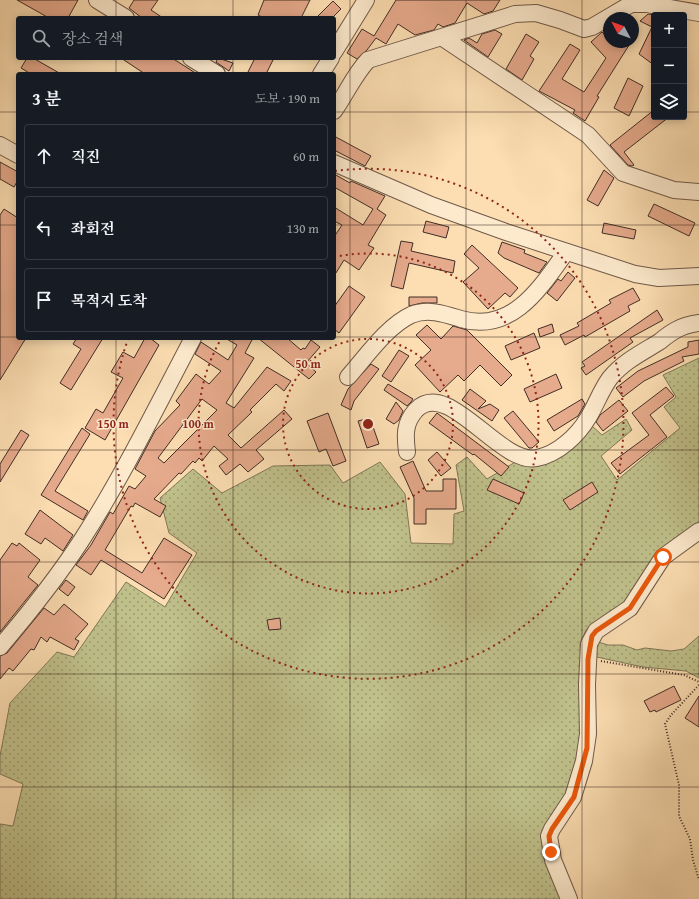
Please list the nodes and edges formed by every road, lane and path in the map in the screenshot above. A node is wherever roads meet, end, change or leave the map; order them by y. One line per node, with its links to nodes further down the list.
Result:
1 (97, 0): 4 (street)
2 (366, 0): 6 (street)
3 (699, 13): 5 (street)
4 (123, 16)
5 (443, 38): 11 (street); 15 (street)
6 (336, 49)
7 (194, 60): 9 (street)
8 (329, 60): 10 (street)
9 (214, 72)
10 (322, 72)
11 (336, 108)
12 (0, 145): 13 (street)
13 (16, 154)
14 (336, 163): 16 (street)
15 (699, 192)
16 (566, 252): 17 (street); 20 (street)
17 (699, 276)
18 (699, 323): 21 (street)
19 (192, 340): 23 (street)
20 (348, 377)
21 (407, 452)
22 (699, 531): 24 (street)
23 (0, 647)
24 (588, 659): 25 (path); 27 (street)
25 (699, 684): 26 (path)
26 (699, 880)
27 (569, 899)

